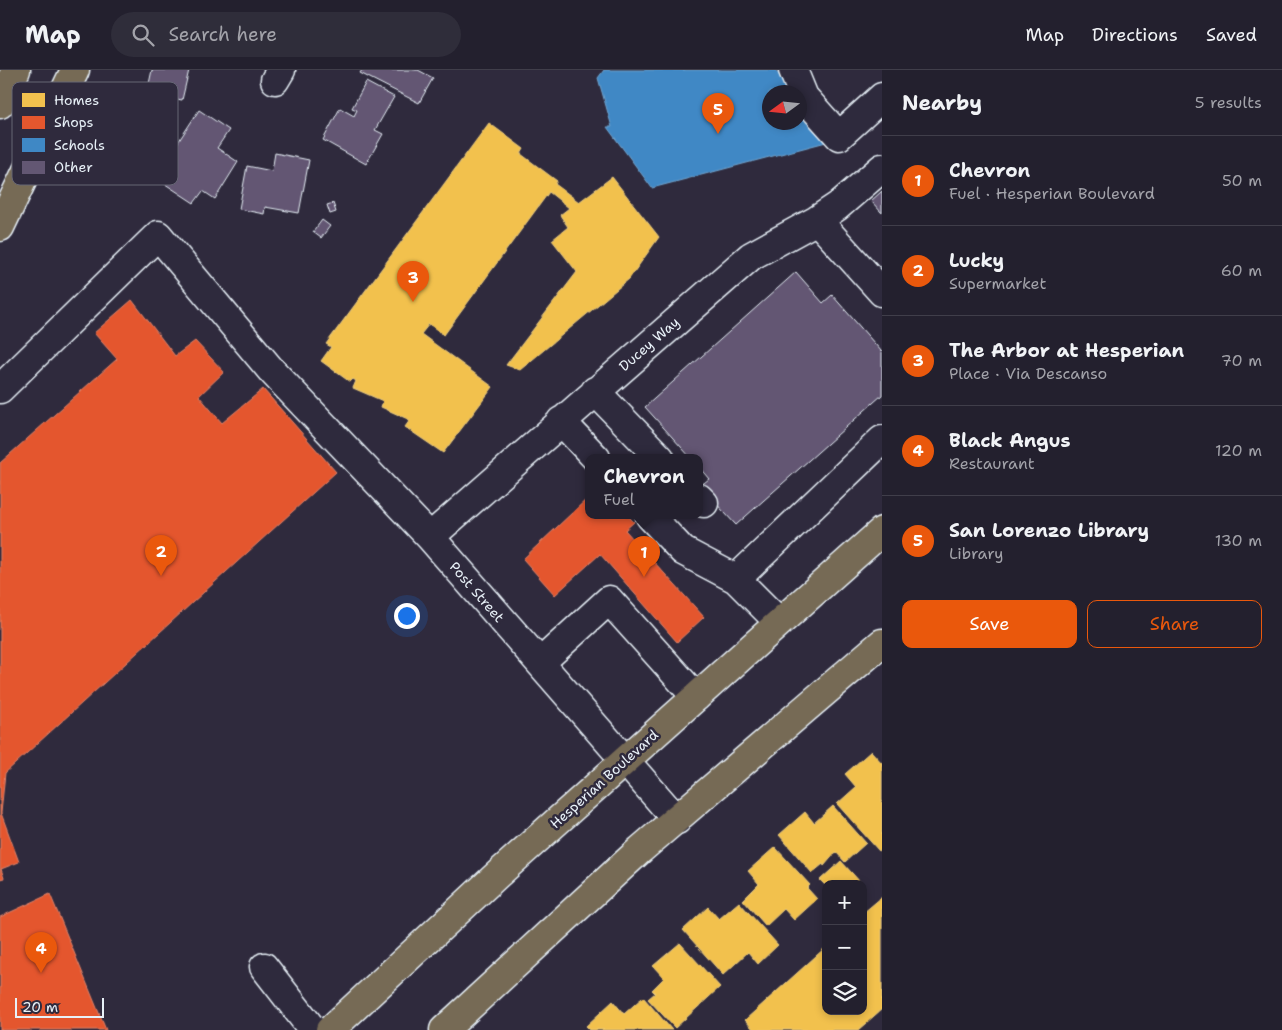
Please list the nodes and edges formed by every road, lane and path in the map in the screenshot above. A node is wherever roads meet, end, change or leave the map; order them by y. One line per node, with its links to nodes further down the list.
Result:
1 (16, 70): 6 (main road)
2 (75, 70): 4 (main road)
3 (801, 74): 5 (lane)
4 (69, 82)
5 (882, 97)
6 (0, 104)
7 (882, 168): 9 (lane, Ducey Way)
8 (20, 185): 10 (main road)
9 (817, 220): 11 (lane); 13 (lane, Ducey Way)
10 (0, 226)
11 (882, 292)
12 (0, 389): 20 (lane, Post Street)
13 (595, 391): 14 (lane, Ducey Way); 17 (lane)
14 (561, 421): 16 (lane); 20 (lane, Ducey Way)
15 (882, 440): 21 (lane)
16 (592, 454)
17 (656, 454)
18 (653, 519): 21 (lane)
19 (882, 531): 22 (main road, Hesperian Boulevard)
20 (430, 537): 24 (lane, Post Street)
21 (736, 578): 22 (lane)
22 (779, 622): 25 (main road, Hesperian Boulevard)
23 (882, 642): 27 (main road)
24 (540, 663): 25 (lane); 26 (lane, Post Street)
25 (696, 697): 26 (main road, Hesperian Boulevard)
26 (625, 760): 27 (lane, Post Street); 30 (main road, Hesperian Boulevard)
27 (677, 820): 31 (main road)
28 (264, 967): 29 (lane)
29 (313, 1030)
30 (330, 1030)
31 (444, 1030)

